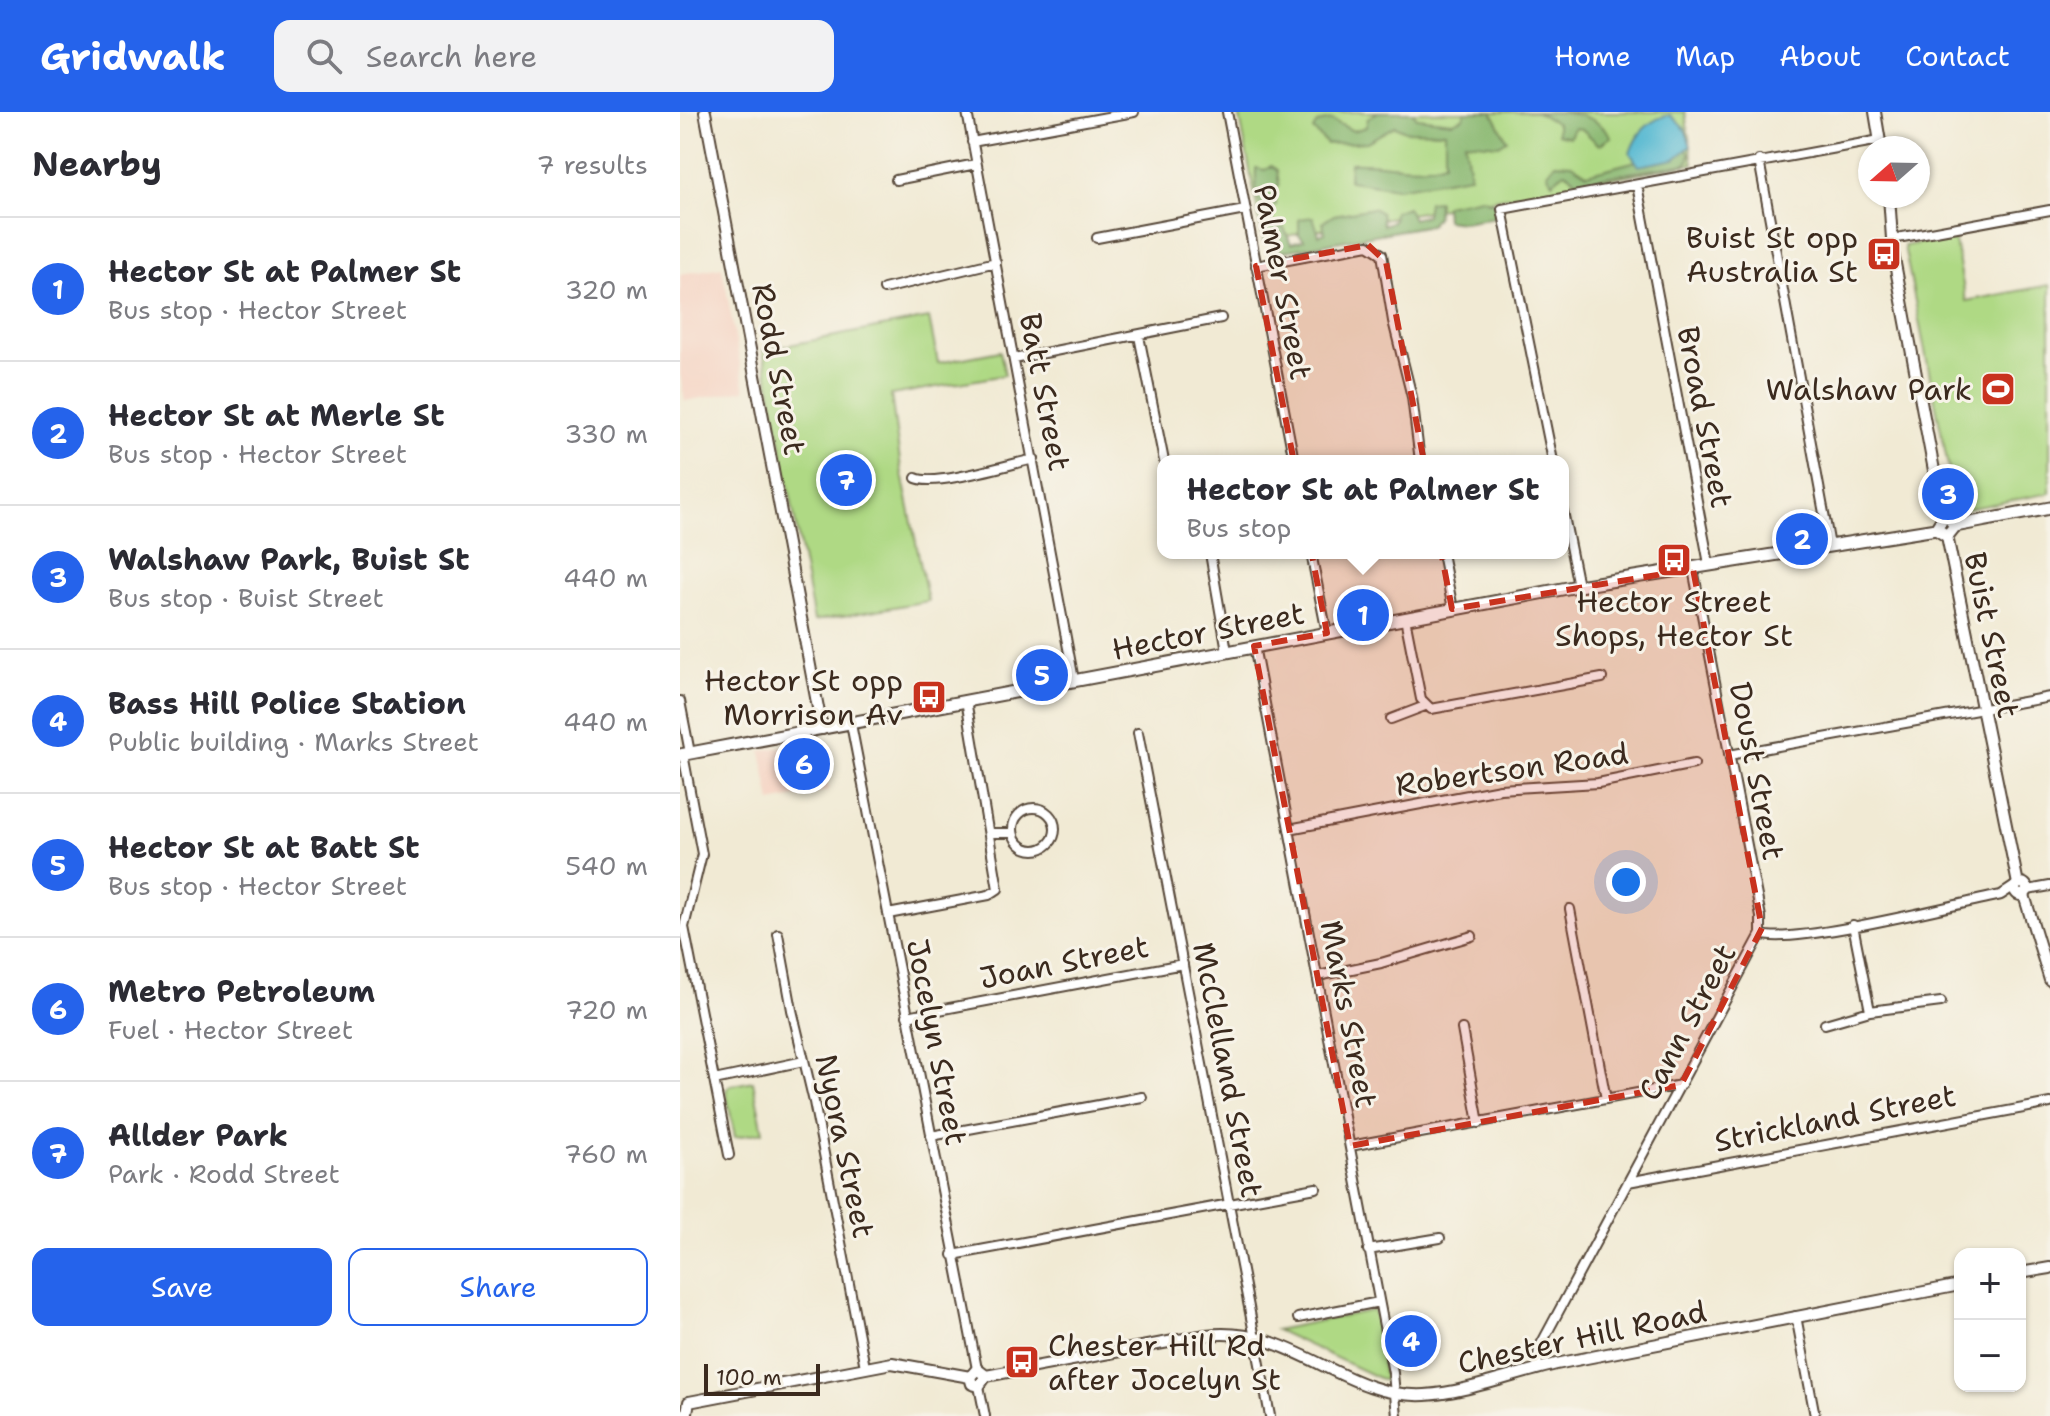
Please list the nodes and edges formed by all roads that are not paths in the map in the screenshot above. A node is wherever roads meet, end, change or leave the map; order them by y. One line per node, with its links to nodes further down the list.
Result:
1 (705, 112): 56 (street, Rodd Street)
2 (967, 112): 7 (street, Batt Street)
3 (1134, 112): 7 (street)
4 (1227, 112): 14 (street, Palmer Street)
5 (1875, 112): 6 (street)
6 (1880, 136)
7 (972, 142): 10 (street, Batt Street)
8 (1858, 147): 9 (street)
9 (1759, 160): 12 (street); 35 (street)
10 (976, 164): 11 (street); 18 (street, Batt Street)
11 (896, 180)
12 (1637, 185): 27 (street); 39 (street, Broad Street)
13 (1890, 208): 17 (street, Buist Street)
14 (1245, 210): 16 (street); 19 (street, Palmer Street)
15 (2050, 210): 17 (street)
16 (1097, 238)
17 (1892, 239): 31 (street, Buist Street)
18 (996, 262): 20 (street); 23 (street, Batt Street)
19 (1256, 266): 25 (street, Palmer Street); 26 (street)
20 (884, 289)
21 (1221, 318): 22 (street)
22 (1139, 336): 23 (street); 24 (street)
23 (1014, 359): 28 (street, Batt Street)
24 (1163, 455)
25 (1293, 455)
26 (1419, 455)
27 (1552, 455)
28 (1034, 459): 29 (street); 48 (street, Batt Street)
29 (916, 478)
30 (2050, 508): 33 (main road)
31 (1943, 518): 32 (main road); 33 (main road)
32 (1936, 529): 33 (main road); 35 (main road, Hector Street)
33 (1951, 531): 53 (street, Buist Street)
34 (1569, 541): 41 (street)
35 (1830, 546): 39 (main road, Hector Street)
36 (1211, 559): 46 (street)
37 (1312, 559): 44 (street)
38 (1443, 559): 42 (street)
39 (1709, 564): 40 (main road, Hector Street)
40 (1693, 569): 41 (main road, Hector Street); 59 (street, Doust Street)
41 (1578, 586): 42 (main road, Hector Street)
42 (1453, 609): 43 (main road, Hector Street)
43 (1405, 618): 44 (main road, Hector Street); 52 (street)
44 (1327, 633): 45 (main road, Hector Street)
45 (1254, 646): 46 (main road, Hector Street); 61 (street, Marks Street)
46 (1227, 651): 48 (main road, Hector Street)
47 (1602, 678): 52 (street)
48 (1074, 680): 50 (main road, Hector Street)
49 (2050, 697): 53 (street)
50 (966, 700): 55 (main road, Hector Street); 62 (street)
51 (680, 701): 58 (street)
52 (1425, 706): 54 (street)
53 (1983, 709): 59 (street); 65 (street, Buist Street)
54 (1391, 719)
55 (851, 724): 56 (main road, Hector Street); 67 (street, Jocelyn Street)
56 (822, 729): 58 (main road, Hector Street)
57 (1138, 733): 72 (street, McClelland Street)
58 (684, 754): 81 (street)
59 (1729, 755): 70 (street, Doust Street)
60 (1694, 764): 61 (street, Robertson Road)
61 (1289, 829): 73 (street, Marks Street)
62 (990, 833): 63 (street); 67 (street)
63 (1013, 833): 63 (street)
64 (2050, 886): 65 (street, Cann Street)
65 (2022, 888): 68 (street, Cann Street); 74 (street, Buist Street)
66 (1570, 909): 84 (street)
67 (888, 914): 77 (street, Jocelyn Street)
68 (1853, 925): 70 (street, Cann Street); 76 (street)
69 (778, 934): 80 (street, Nyora Street)
70 (1761, 934): 82 (street, Cann Street)
71 (1472, 936): 73 (street)
72 (1183, 964): 77 (street, Joan Street); 92 (street, McClelland Street)
73 (1318, 976): 88 (street, Marks Street)
74 (2050, 980)
75 (1941, 1002): 76 (street)
76 (1870, 1011): 78 (street)
77 (907, 1016): 87 (street, Jocelyn Street)
78 (1825, 1024)
79 (1462, 1029): 86 (street)
80 (804, 1061): 81 (street); 103 (street, Nyora Street)
81 (714, 1080): 89 (street)
82 (1681, 1085): 84 (street); 90 (street, Cann Street)
83 (1142, 1097): 87 (street)
84 (1606, 1099): 86 (street)
85 (2050, 1103): 90 (street, Strickland Street)
86 (1479, 1123): 88 (street)
87 (931, 1136): 95 (street, Jocelyn Street)
88 (1350, 1146): 94 (street, Marks Street)
89 (729, 1155)
90 (1628, 1182): 104 (street, Cann Street)
91 (1316, 1188): 92 (street)
92 (1229, 1205): 95 (street); 102 (street, McClelland Street)
93 (1440, 1238): 94 (street)
94 (1368, 1250): 99 (street, Marks Street)
95 (953, 1255): 105 (street, Jocelyn Street)
96 (2050, 1268): 97 (street)
97 (2026, 1272)
98 (1954, 1286): 100 (street, Chester Hill Road)
99 (1379, 1302): 101 (street); 107 (street, Marks Street)
100 (1796, 1316): 104 (street, Chester Hill Road); 114 (street)
101 (1298, 1318)
102 (1254, 1335): 105 (street, Chester Hill Road); 107 (street, Chester Hill Road); 112 (street, McClelland Street)
103 (865, 1367): 105 (street, Chester Hill Road); 109 (street, Chester Hill Road)
104 (1537, 1368): 107 (street, Chester Hill Road)
105 (978, 1374): 106 (street)
106 (979, 1386): 111 (street)
107 (1393, 1392): 113 (street, Marks Street)
108 (680, 1393): 109 (street)
109 (689, 1402): 110 (street)
110 (680, 1416)
111 (985, 1416)
112 (1270, 1416)
113 (1397, 1416)
114 (1815, 1416)

